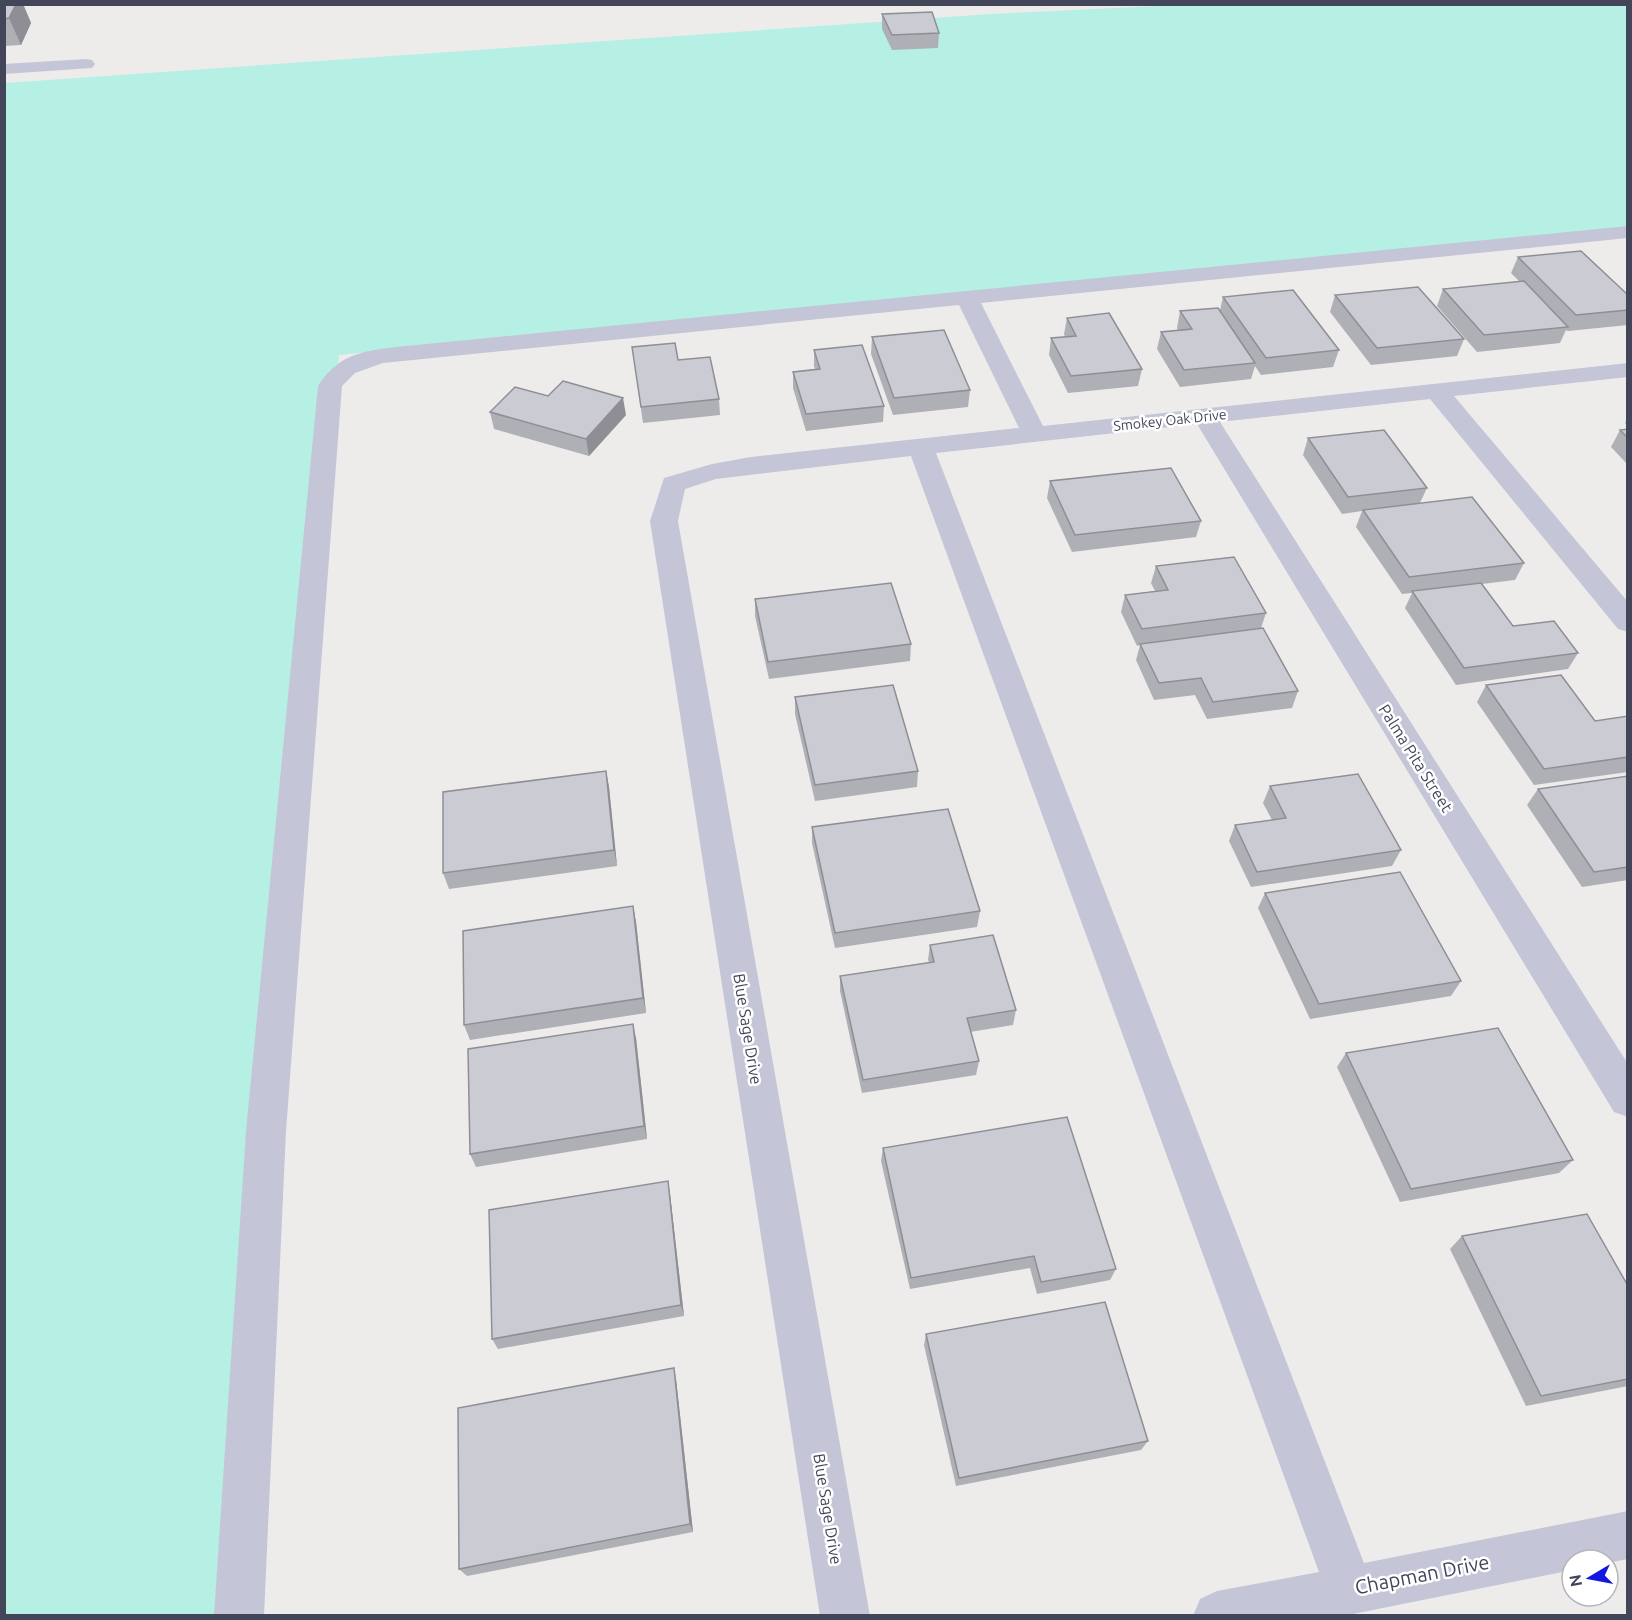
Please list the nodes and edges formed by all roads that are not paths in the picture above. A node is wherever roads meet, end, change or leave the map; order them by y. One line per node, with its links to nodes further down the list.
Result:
1 (86, 64): 2 (street)
2 (4, 69)
3 (1628, 232): 4 (street)
4 (967, 297): 8 (street); 15 (street)
5 (1628, 370): 6 (street, Smokey Oak Drive)
6 (1437, 391): 7 (street, Smokey Oak Drive); 11 (street)
7 (1204, 416): 8 (street, Smokey Oak Drive); 12 (street, Palma Pita Street)
8 (1035, 435): 9 (street, Smokey Oak Drive)
9 (921, 447): 10 (street, Smokey Oak Drive); 14 (street)
10 (712, 472): 16 (street, Blue Sage Drive)
11 (1628, 621)
12 (1628, 1099)
13 (1628, 1536): 14 (street, Chapman Drive)
14 (1350, 1588): 17 (street, Chapman Drive)
15 (239, 1616)
16 (845, 1616)
17 (1217, 1616)

